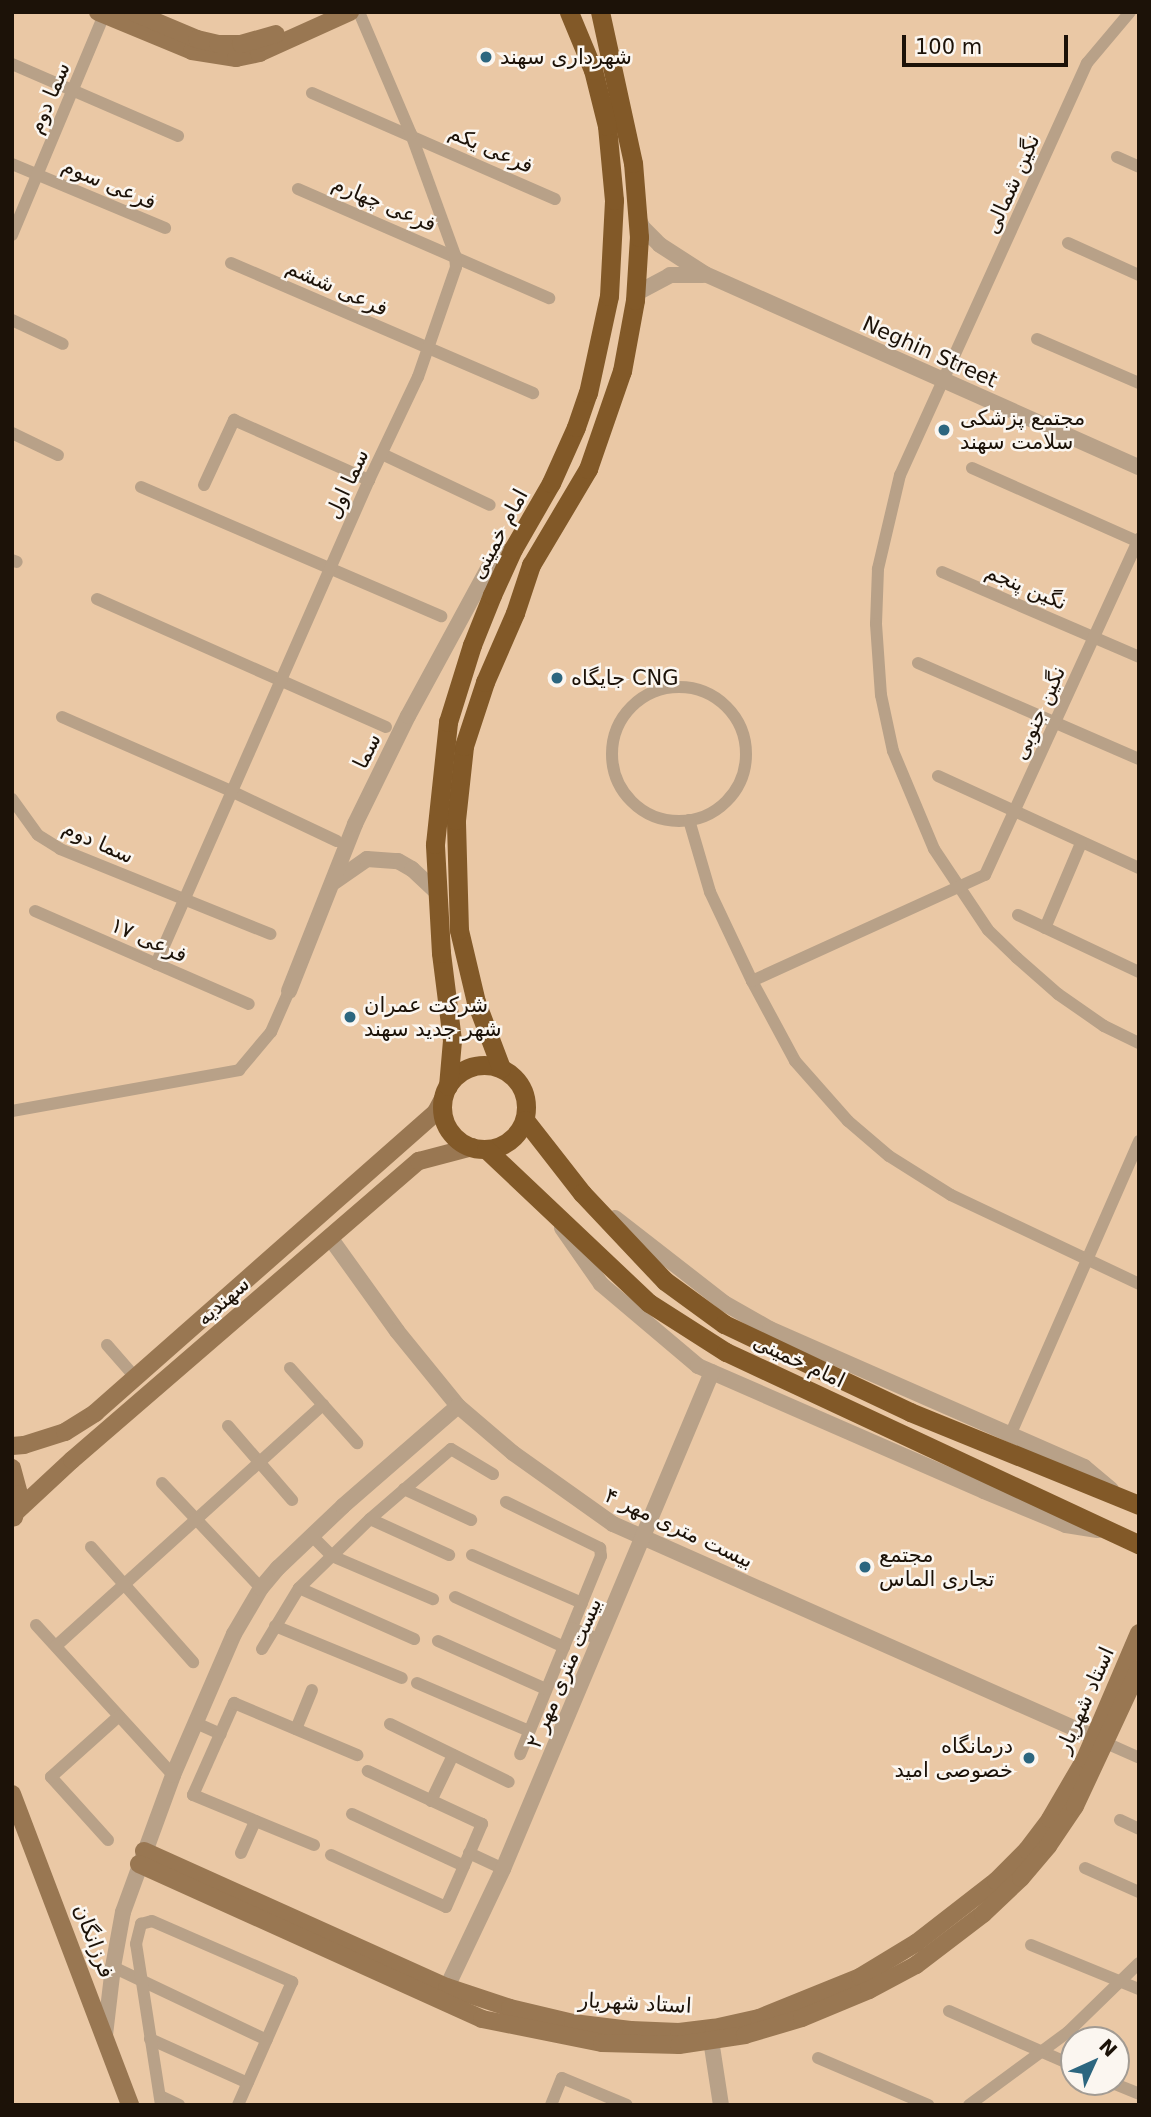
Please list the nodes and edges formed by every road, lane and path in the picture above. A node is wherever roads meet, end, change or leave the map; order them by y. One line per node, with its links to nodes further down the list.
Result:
1 (133, 12): 2 (main road)
2 (324, 12)
3 (350, 12): 8 (main road)
4 (359, 12): 12 (street, سما اول)
5 (569, 12): 47 (main road, امام خمینی)
6 (600, 12): 20 (main road, امام خمینی)
7 (1130, 12): 34 (street, نگین شمالی)
8 (102, 13): 10 (street, سما دوم)
9 (12, 64): 10 (street)
10 (73, 90): 13 (street); 17 (street, سما دوم)
11 (312, 93): 12 (street, فرعی یکم)
12 (411, 134): 19 (street, فرعی یکم); 24 (street, سما اول)
13 (178, 136)
14 (1117, 157): 16 (street)
15 (12, 164): 17 (street)
16 (1139, 167)
17 (37, 175): 21 (street, فرعی سوم); 22 (street, سما دوم)
18 (298, 189): 24 (street, فرعی چهارم)
19 (555, 199)
20 (637, 214): 26 (street); 28 (main road, امام خمینی)
21 (165, 228)
22 (12, 235)
23 (1068, 243): 27 (street)
24 (455, 255): 29 (street); 33 (street, سما اول)
25 (231, 263): 33 (street, فرعی ششم)
26 (705, 275): 28 (street); 34 (street, Neghin Street)
27 (1139, 275)
28 (635, 294): 82 (main road, امام خمینی)
29 (549, 298)
30 (12, 320): 32 (street)
31 (1037, 339): 35 (street)
32 (63, 344)
33 (429, 349): 36 (street, فرعی ششم); 38 (street, سما اول)
34 (945, 381): 40 (street, Neghin Street); 69 (street, نگین شمالی)
35 (1139, 383)
36 (533, 393)
37 (12, 433): 39 (street)
38 (382, 454): 42 (street, سما اول); 45 (street)
39 (58, 455)
40 (1139, 467)
41 (972, 468): 46 (street)
42 (369, 480): 43 (street); 48 (street, سما اول)
43 (204, 485)
44 (141, 486): 48 (street)
45 (490, 505)
46 (1138, 541): 52 (street, نگین جنوبی)
47 (513, 549): 68 (street, سما); 70 (main road, امام خمینی)
48 (331, 567): 51 (street); 55 (street, سما اول)
49 (942, 572): 52 (street, نگین پنجم)
50 (97, 599): 55 (street)
51 (441, 616)
52 (1094, 638): 53 (street, نگین پنجم); 57 (street, نگین جنوبی)
53 (1139, 657)
54 (918, 663): 57 (street)
55 (280, 680): 58 (street); 61 (street, سما اول)
56 (62, 718): 61 (street)
57 (1055, 723): 59 (street); 63 (street, نگین جنوبی)
58 (386, 727)
59 (1139, 759)
60 (937, 776): 63 (street)
61 (231, 790): 65 (street); 71 (street, سما اول)
62 (12, 799): 71 (street, سما دوم)
63 (1015, 813): 66 (street); 69 (street, نگین جنوبی)
64 (689, 820): 64 (street); 78 (street)
65 (337, 841)
66 (1082, 843): 67 (street); 74 (street)
67 (1139, 868)
68 (332, 884): 70 (street); 79 (street, سما)
69 (958, 885): 78 (street, نگین جنوبی); 81 (street, نگین شمالی)
70 (438, 894): 83 (main road, امام خمینی)
71 (184, 900): 75 (street, سما دوم); 76 (street, سما اول)
72 (35, 911): 76 (street, فرعی ۱۷)
73 (1018, 915): 74 (street)
74 (1045, 928): 77 (street)
75 (270, 934)
76 (156, 964): 80 (street, فرعی ۱۷)
77 (1139, 972)
78 (752, 981): 92 (street)
79 (289, 991): 84 (street)
80 (249, 1004)
81 (1139, 1043)
82 (501, 1068): 83 (main road); 85 (main road)
83 (445, 1092): 87 (main road); 90 (main road, سهندیه)
84 (12, 1111)
85 (525, 1120): 87 (main road); 88 (main road, امام خمینی)
86 (1139, 1141): 92 (street)
87 (479, 1148): 89 (main road, امام خمینی); 91 (main road, سهندیه)
88 (582, 1193): 101 (street); 109 (main road, امام خمینی)
89 (548, 1209): 96 (street); 117 (main road, امام خمینی)
90 (316, 1218): 91 (main road); 97 (main road, سهندیه)
91 (331, 1239): 99 (street, بیست متری مهر ۴); 113 (main road, سهندیه)
92 (1086, 1260): 93 (street); 101 (street)
93 (1139, 1284)
94 (107, 1345): 97 (street)
95 (290, 1368): 98 (street)
96 (712, 1373): 117 (street); 119 (street, بیست متری مهر ۲)
97 (135, 1377): 103 (main road, سهندیه)
98 (323, 1405): 102 (street); 104 (street)
99 (458, 1406): 118 (street); 119 (street, بیست متری مهر ۴)
100 (228, 1426): 104 (street)
101 (1011, 1433): 109 (street)
102 (357, 1443)
103 (12, 1446)
104 (260, 1462): 110 (street); 115 (street)
105 (12, 1468): 113 (main road)
106 (494, 1474): 108 (street)
107 (162, 1483): 115 (street)
108 (404, 1489): 114 (street); 116 (street)
109 (1118, 1496): 112 (main road, امام خمینی)
110 (292, 1500)
111 (506, 1502): 130 (street)
112 (1139, 1505)
113 (14, 1516)
114 (370, 1519): 122 (street); 124 (street)
115 (195, 1520): 125 (street); 126 (street)
116 (471, 1520)
117 (1119, 1534): 120 (main road, امام خمینی)
118 (312, 1536): 124 (street); 126 (street)
119 (644, 1538): 136 (street, بیست متری مهر ۲); 153 (street, بیست متری مهر ۴)
120 (1139, 1545)
121 (91, 1547): 125 (street)
122 (449, 1555)
123 (472, 1555): 130 (street)
124 (331, 1556): 127 (street); 129 (street)
125 (124, 1584): 138 (street); 141 (street)
126 (261, 1588): 148 (street)
127 (299, 1588): 132 (street); 135 (street)
128 (455, 1597): 139 (street)
129 (433, 1599)
130 (582, 1603): 133 (street)
131 (36, 1625): 138 (street)
132 (275, 1626): 140 (street); 143 (street)
133 (572, 1628): 136 (street); 139 (street)
134 (1139, 1633): 153 (main road, استاد شهریار)
135 (414, 1639)
136 (600, 1640): 175 (street, بیست متری مهر ۲)
137 (438, 1641): 145 (street)
138 (56, 1646): 147 (street)
139 (564, 1647): 145 (street)
140 (262, 1650)
141 (192, 1662)
142 (1139, 1669): 153 (main road, استاد شهریار)
143 (402, 1678)
144 (417, 1683): 151 (street)
145 (546, 1689): 151 (street)
146 (312, 1690): 150 (street)
147 (119, 1716): 159 (street); 167 (street)
148 (196, 1723): 152 (street); 159 (street)
149 (390, 1724): 156 (street)
150 (296, 1730): 152 (street); 155 (street)
151 (529, 1731): 154 (street)
152 (221, 1734): 164 (street)
153 (1100, 1740): 157 (street); 183 (main road, استاد شهریار); 188 (main road, استاد شهریار)
154 (520, 1754)
155 (357, 1755)
156 (453, 1755): 160 (street); 162 (street)
157 (1139, 1758)
158 (368, 1771): 162 (street)
159 (173, 1775): 172 (street)
160 (509, 1782)
161 (12, 1794): 185 (main road, فرزانگان)
162 (431, 1801): 170 (street)
163 (352, 1814): 173 (street)
164 (255, 1821): 168 (street); 169 (street)
165 (1120, 1821): 166 (street)
166 (1139, 1829)
167 (108, 1840)
168 (314, 1845)
169 (241, 1853)
170 (469, 1853): 173 (street); 175 (street)
171 (331, 1855): 173 (street)
172 (142, 1858): 179 (street); 183 (main road, استاد شهریار)
173 (464, 1866)
174 (1085, 1868): 176 (street)
175 (503, 1869): 183 (street, بیست متری مهر ۲)
176 (1139, 1892)
177 (1031, 1945): 181 (street)
178 (1139, 1963): 181 (street)
179 (113, 1968): 180 (street); 185 (street)
180 (142, 1981): 186 (street); 187 (street); 187 (street)
181 (1122, 1982): 182 (street); 189 (street)
182 (1139, 1989)
183 (443, 1995): 188 (main road, استاد شهریار)
184 (949, 2011): 189 (street)
185 (105, 2035): 194 (main road, فرزانگان)
186 (150, 2039): 192 (street); 193 (street)
187 (267, 2040): 192 (street)
188 (711, 2040): 199 (street)
189 (1043, 2053): 191 (street); 201 (street)
190 (818, 2058): 200 (street)
191 (1060, 2060)
192 (248, 2083): 196 (street)
193 (160, 2100): 195 (street)
194 (130, 2105)
195 (179, 2105)
196 (238, 2105)
197 (551, 2105): 198 (street)
198 (627, 2105)
199 (721, 2105)
200 (928, 2105)
201 (969, 2105)

